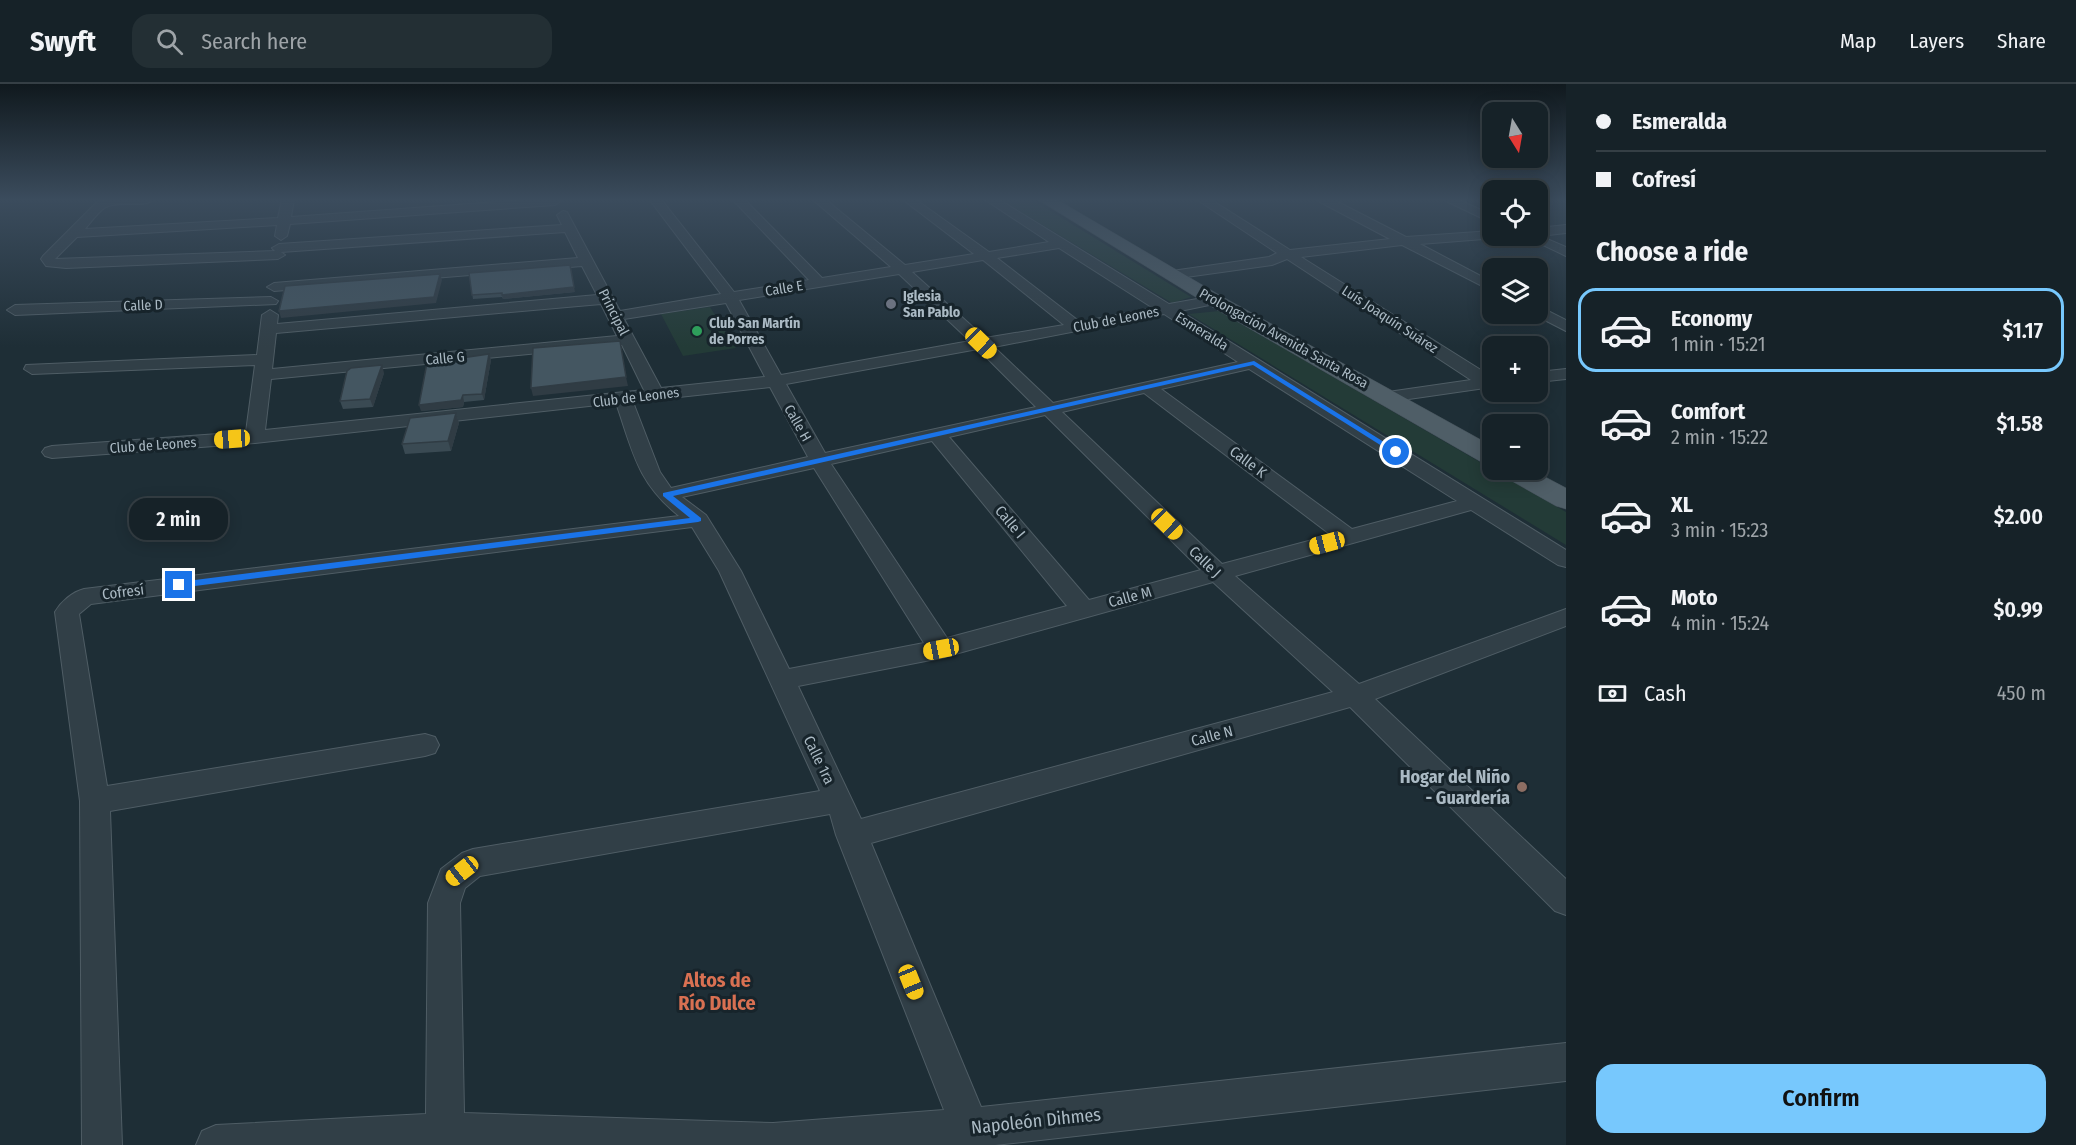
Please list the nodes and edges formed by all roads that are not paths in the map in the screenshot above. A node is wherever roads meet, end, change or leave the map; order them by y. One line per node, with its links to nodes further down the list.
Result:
1 (58, 249): 19 (street)
2 (280, 249): 19 (street)
3 (433, 249): 19 (street)
4 (582, 249): 17 (street, Principal)
5 (693, 249): 23 (street, Calle H)
6 (786, 249): 22 (street)
7 (877, 249): 18 (street, Calle J)
8 (976, 249): 16 (street)
9 (1032, 249): 16 (street, Calle E)
10 (1067, 249): 26 (street, Esmeralda)
11 (1128, 249): 20 (main road, Prolongación Avenida Santa Rosa)
12 (1279, 249): 15 (street, Luís Joaquín Suárez)
13 (1337, 249): 15 (street)
14 (1419, 249): 21 (street)
15 (1287, 254): 20 (street); 40 (street, Luís Joaquín Suárez)
16 (986, 256): 18 (street, Calle E); 31 (street)
17 (588, 261): 19 (street, Calle D); 24 (street, Principal)
18 (901, 269): 22 (street, Calle E); 34 (street, Calle J)
19 (276, 272): 27 (street, Calle D); 32 (street)
20 (1172, 275): 25 (main road, Prolongación Avenida Santa Rosa)
21 (1482, 282)
22 (819, 283): 23 (street, Calle E)
23 (730, 297): 28 (street, Calle E); 41 (street, Calle H)
24 (607, 299): 28 (street, Principal); 32 (street)
25 (1214, 300): 26 (street, Club de Leones); 45 (main road, Prolongación Avenida Santa Rosa)
26 (1167, 309): 31 (street, Club de Leones); 35 (street, Esmeralda)
27 (15, 310)
28 (615, 316): 33 (street, Principal)
29 (1548, 316): 30 (street)
30 (1566, 326)
31 (1077, 327): 34 (street, Club de Leones)
32 (269, 329): 36 (street)
33 (628, 340): 36 (street, Calle G); 44 (street, Principal)
34 (981, 343): 41 (street, Club de Leones); 47 (street, Calle J)
35 (1254, 363): 43 (street); 56 (street, Esmeralda)
36 (264, 368): 37 (street, Calle G); 49 (street)
37 (32, 369)
38 (1566, 374): 39 (street)
39 (1548, 376)
40 (1482, 377)
41 (774, 381): 44 (street, Club de Leones); 52 (street, Calle H)
42 (1482, 383): 45 (street)
43 (1147, 387): 47 (street); 58 (street, Calle K)
44 (655, 394): 46 (street, Club de Leones)
45 (1388, 397): 50 (main road, Prolongación Avenida Santa Rosa)
46 (623, 399): 49 (street, Club de Leones); 54 (street, Calle 1ra)
47 (1049, 409): 48 (street); 60 (street, Calle J)
48 (936, 434): 52 (street); 61 (street, Calle I)
49 (255, 437): 51 (street, Club de Leones)
50 (1482, 451)
51 (52, 452)
52 (819, 460): 54 (street); 63 (street, Calle H)
53 (1531, 480): 55 (main road)
54 (666, 495): 57 (street, Calle 1ra)
55 (1566, 500)
56 (1477, 502): 58 (street, Calle M); 59 (street, Esmeralda)
57 (698, 520): 64 (street, Calle 1ra); 68 (street, Cofresí)
58 (1348, 537): 60 (street, Calle M)
59 (1566, 560)
60 (1217, 573): 61 (street, Calle M); 65 (street, Calle J)
61 (1084, 610): 63 (street, Calle M)
62 (1566, 617): 65 (street, Calle N)
63 (941, 649): 64 (street, Calle M)
64 (781, 680): 67 (street, Calle 1ra)
65 (1355, 696): 69 (street, Calle N); 70 (street, Calle J)
66 (425, 745): 68 (street)
67 (839, 800): 69 (street, Calle 1ra); 72 (street)
68 (95, 801): 75 (street)
69 (851, 835): 73 (street, Calle 1ra)
70 (1566, 900)
71 (1566, 1062): 73 (street, Napoleón Dihmes)
72 (445, 1132): 74 (street, Napoleón Dihmes); 76 (street, Napoleón Dihmes)
73 (973, 1137): 74 (street, Napoleón Dihmes)
74 (773, 1144)
75 (102, 1145)
76 (216, 1145)

